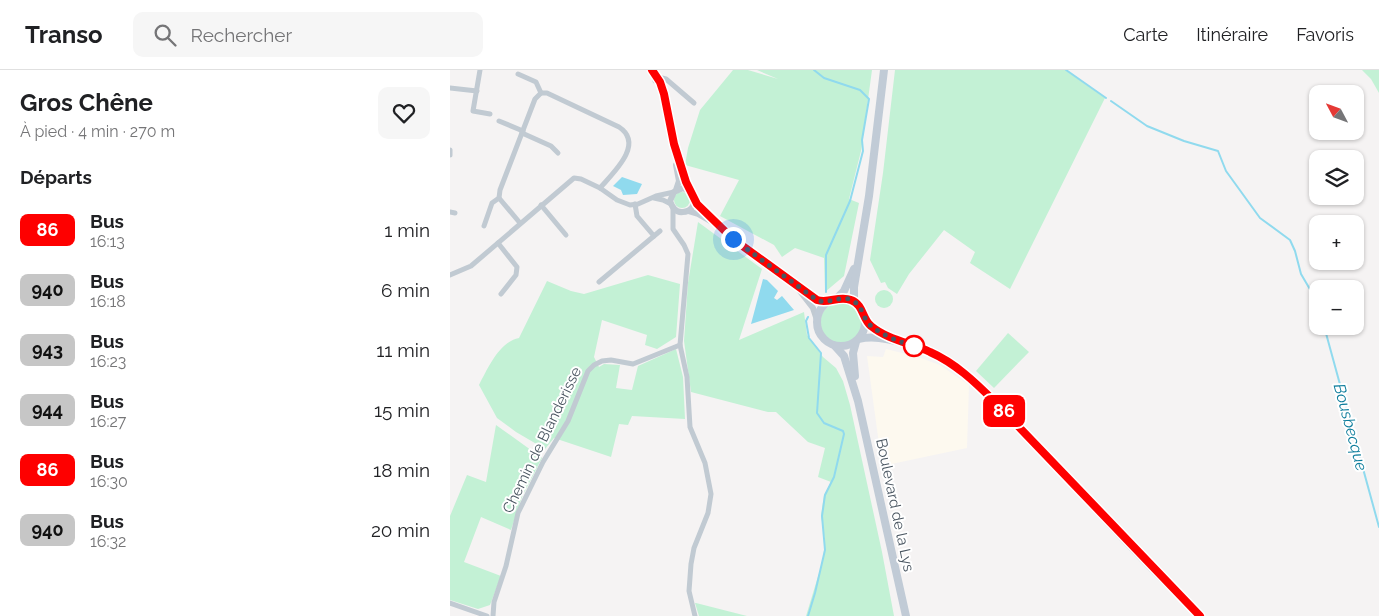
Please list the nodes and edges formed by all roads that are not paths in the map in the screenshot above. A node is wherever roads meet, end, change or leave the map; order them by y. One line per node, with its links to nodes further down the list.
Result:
1 (480, 70): 7 (street)
2 (651, 70): 5 (street)
3 (884, 70): 33 (main road)
4 (518, 74): 8 (street)
5 (657, 80): 9 (street); 17 (street); 18 (street)
6 (450, 88): 7 (street)
7 (476, 91): 10 (street)
8 (541, 93): 12 (street); 16 (street)
9 (694, 103)
10 (490, 114)
11 (499, 121): 12 (street)
12 (523, 132): 14 (street); 19 (street)
13 (450, 150): 15 (street)
14 (558, 153)
15 (450, 155)
16 (600, 188): 22 (street); 23 (street)
17 (675, 191): 18 (street); 20 (street); 24 (street)
18 (691, 192): 21 (street)
19 (499, 198): 26 (street); 29 (street)
20 (648, 199): 22 (street); 24 (street)
21 (694, 200): 25 (street); 27 (street)
22 (635, 204): 32 (street)
23 (541, 205): 26 (street); 31 (street)
24 (672, 206): 25 (street); 28 (street)
25 (686, 212): 27 (street); 28 (street)
26 (520, 223): 34 (street)
27 (715, 223): 36 (street)
28 (673, 225): 45 (street)
29 (484, 226)
30 (660, 231): 32 (street)
31 (566, 235)
32 (654, 236): 37 (street)
33 (862, 241): 39 (main road); 40 (main road)
34 (498, 243): 35 (street); 38 (street)
35 (450, 275)
36 (788, 278): 39 (street); 42 (street)
37 (599, 282)
38 (501, 294)
39 (833, 300): 40 (main road); 42 (main road)
40 (858, 305): 41 (main road)
41 (865, 318): 43 (main road); 44 (main road)
42 (817, 320): 46 (main road)
43 (857, 340): 44 (main road); 46 (main road); 47 (main road, Boulevard de la Lys)
44 (907, 344): 54 (main road)
45 (680, 345): 49 (street, Chemin de Blanderisse); 52 (street)
46 (835, 346): 47 (main road, Boulevard de la Lys)
47 (858, 401): 53 (main road, Boulevard de la Lys)
48 (450, 603): 50 (street)
49 (493, 606): 50 (street); 51 (street, Chemin de Blanderisse)
50 (484, 614)
51 (494, 616)
52 (695, 616)
53 (906, 616)
54 (1200, 616)

